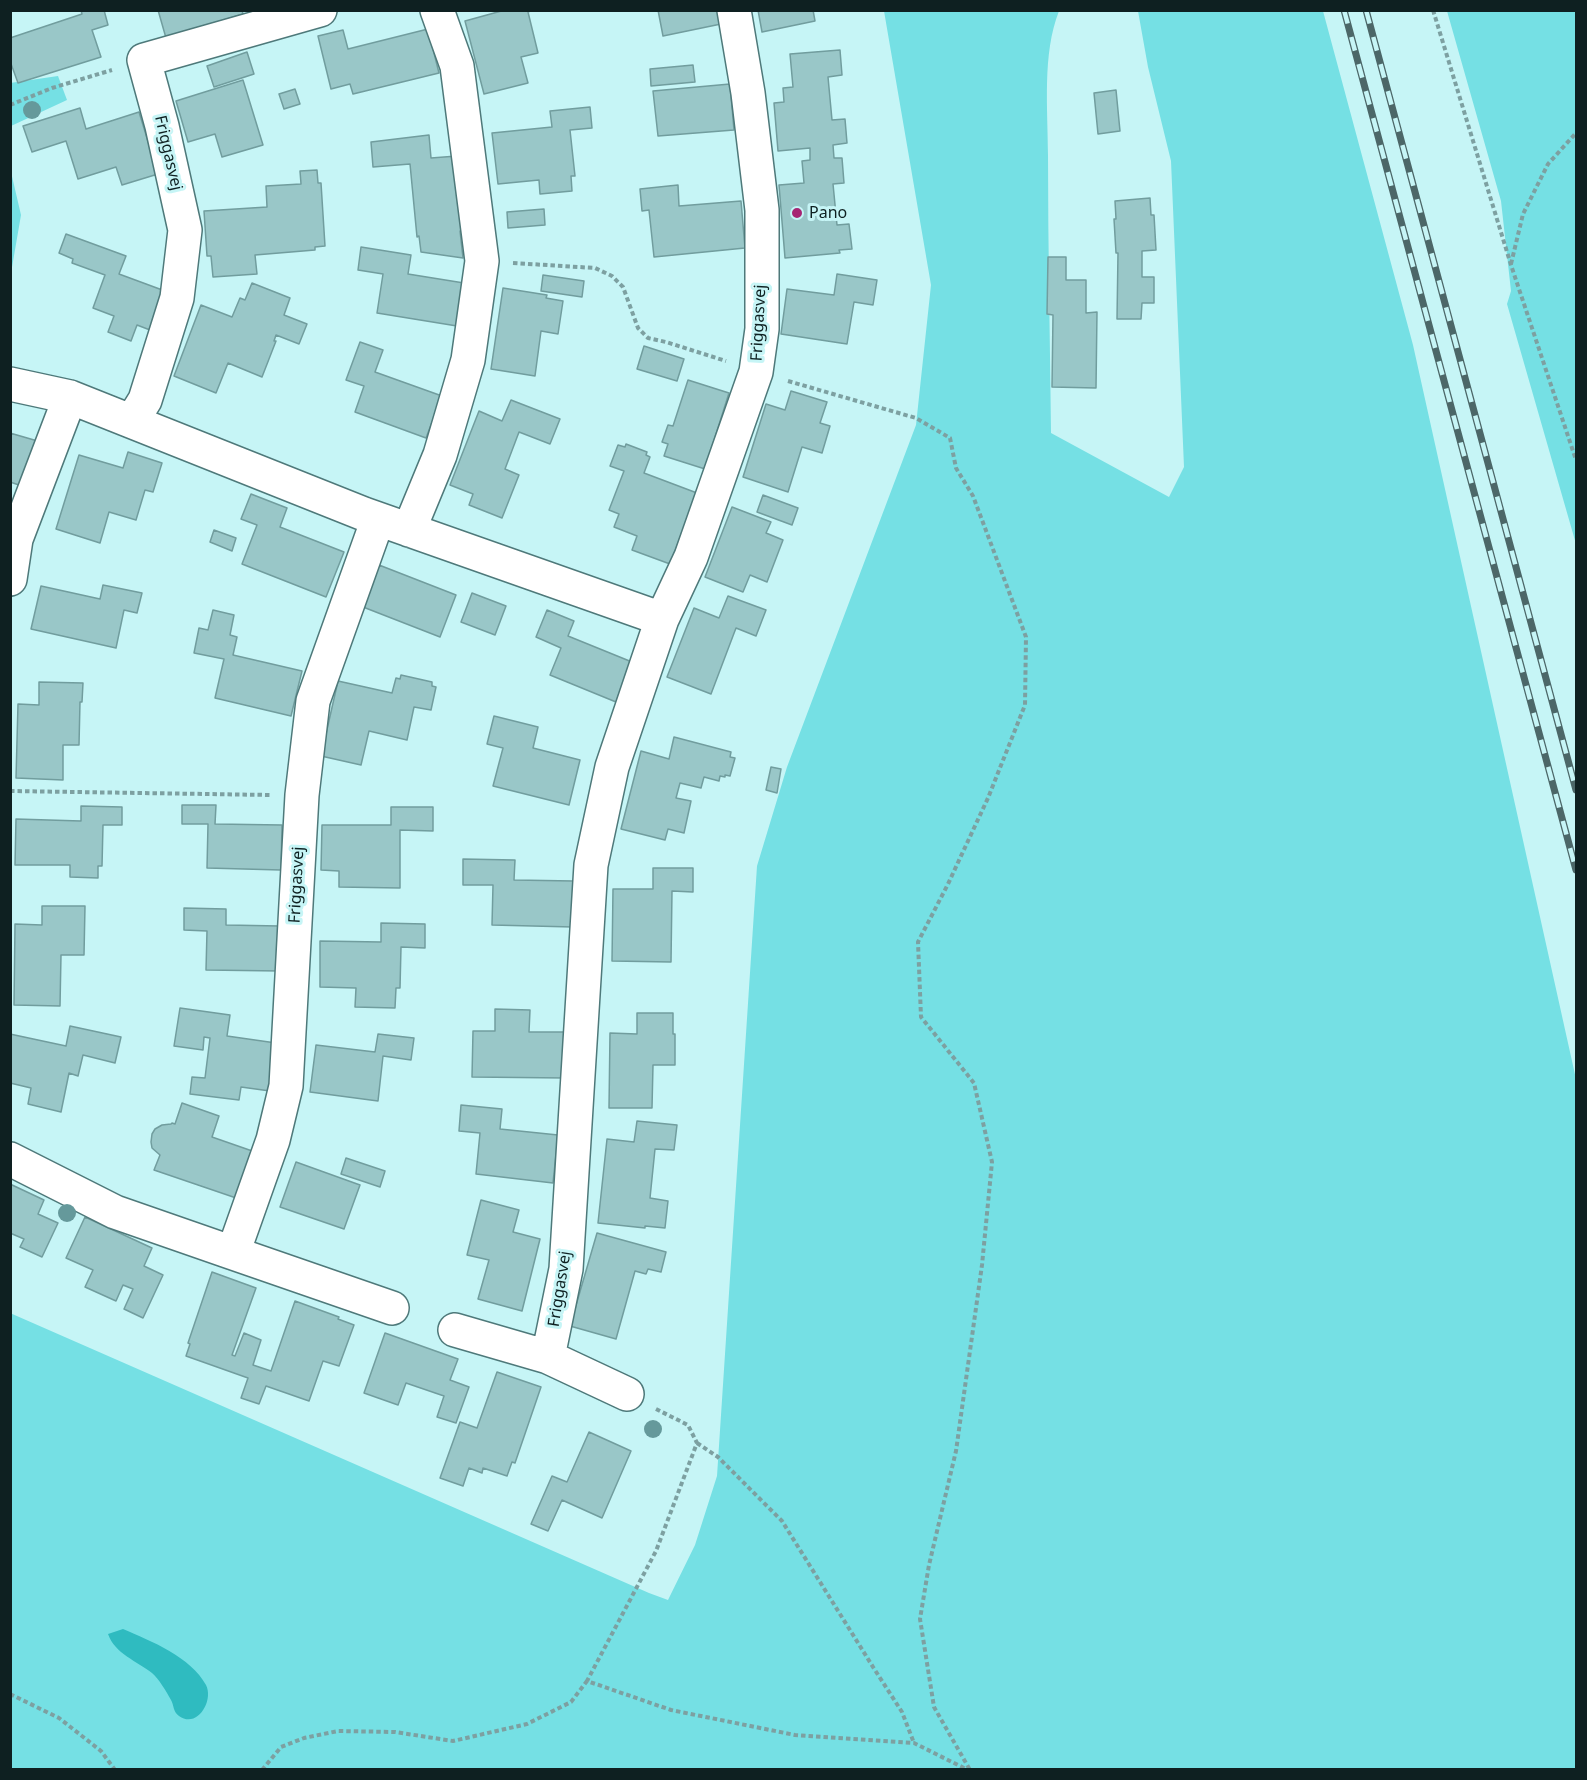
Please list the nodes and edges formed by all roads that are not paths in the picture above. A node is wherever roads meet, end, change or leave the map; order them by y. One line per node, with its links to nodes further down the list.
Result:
1 (320, 10): 6 (street, Friggasvej)
2 (437, 10): 8 (street)
3 (734, 10): 10 (street, Friggasvej)
4 (10, 384): 5 (street)
5 (70, 397): 6 (street); 9 (street)
6 (132, 421): 7 (street)
7 (378, 519): 8 (street); 12 (street, Friggasvej)
8 (409, 530): 10 (street)
9 (10, 579)
10 (662, 619): 15 (street, Friggasvej)
11 (10, 1159): 12 (street)
12 (233, 1253): 13 (street)
13 (392, 1308)
14 (455, 1330): 15 (street)
15 (548, 1357): 16 (street)
16 (627, 1394)

